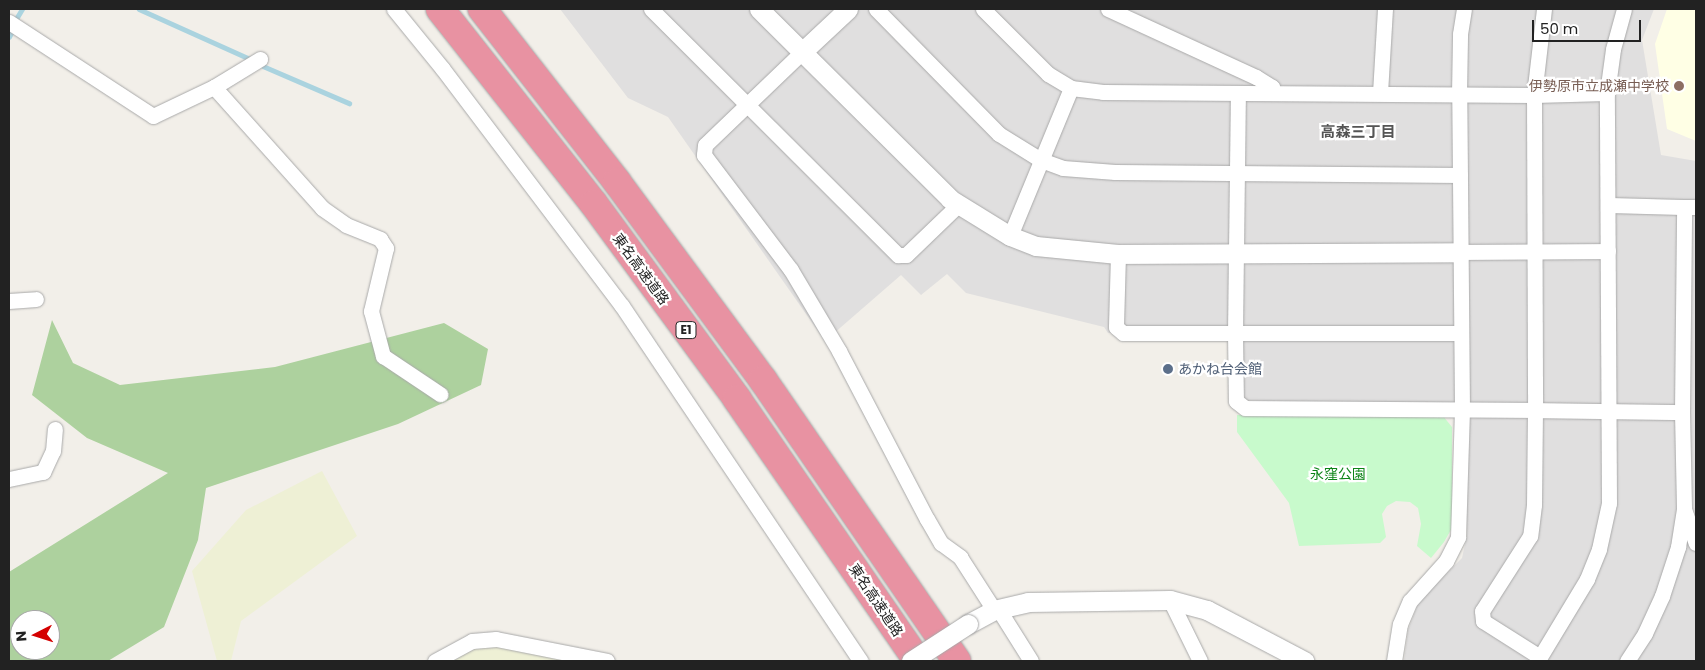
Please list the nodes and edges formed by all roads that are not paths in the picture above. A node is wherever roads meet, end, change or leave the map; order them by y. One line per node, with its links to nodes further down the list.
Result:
1 (394, 9): 58 (street)
2 (440, 9): 60 (highway, 東名高速道路 / E1)
3 (482, 9): 61 (highway, E1)
4 (651, 9): 25 (street)
5 (759, 9): 15 (street)
6 (848, 9): 15 (street)
7 (876, 9): 26 (street)
8 (982, 9): 18 (street)
9 (1108, 9): 19 (street)
10 (1386, 9): 20 (street)
11 (1464, 9): 23 (street)
12 (1544, 9): 24 (street)
13 (1624, 9): 21 (street)
14 (9, 22): 17 (street)
15 (802, 52): 25 (street); 29 (street)
16 (260, 59): 17 (street)
17 (214, 87): 43 (street)
18 (1071, 88): 22 (street); 26 (street)
19 (1273, 93): 20 (street); 22 (street)
20 (1380, 93): 23 (street)
21 (1607, 93): 24 (street); 30 (street)
22 (1238, 94): 27 (street)
23 (1460, 94): 24 (street); 28 (street)
24 (1534, 95): 35 (street)
25 (746, 106): 29 (street); 53 (street)
26 (1041, 160): 27 (street); 32 (street)
27 (1237, 174): 28 (street); 37 (street)
28 (1460, 175): 34 (street)
29 (958, 205): 32 (street)
30 (1608, 205): 31 (street); 33 (street)
31 (1690, 207): 38 (street)
32 (1010, 236): 36 (street)
33 (1608, 251): 35 (street); 46 (street)
34 (1461, 252): 35 (street); 37 (street); 41 (street)
35 (1535, 252): 45 (street)
36 (1118, 254): 37 (street); 42 (street)
37 (1236, 254): 42 (street)
38 (1691, 283): 47 (street)
39 (36, 299): 40 (street)
40 (9, 301)
41 (1461, 332): 42 (street); 44 (street)
42 (1235, 333): 44 (street)
43 (440, 394)
44 (1462, 409): 45 (street); 64 (street)
45 (1536, 410): 46 (street); 55 (street)
46 (1609, 410): 47 (street); 55 (street)
47 (1682, 412): 50 (street)
48 (55, 429): 49 (street)
49 (9, 479)
50 (1684, 509): 51 (street); 65 (street)
51 (1696, 543)
52 (1170, 600): 53 (street); 54 (street); 63 (street)
53 (996, 610): 59 (street, bridge); 62 (street)
54 (1292, 659)
55 (1543, 659)
56 (435, 661): 57 (street)
57 (607, 661)
58 (861, 661)
59 (911, 661)
60 (918, 661)
61 (957, 661)
62 (1031, 661)
63 (1200, 661)
64 (1394, 661)
65 (1627, 661)

